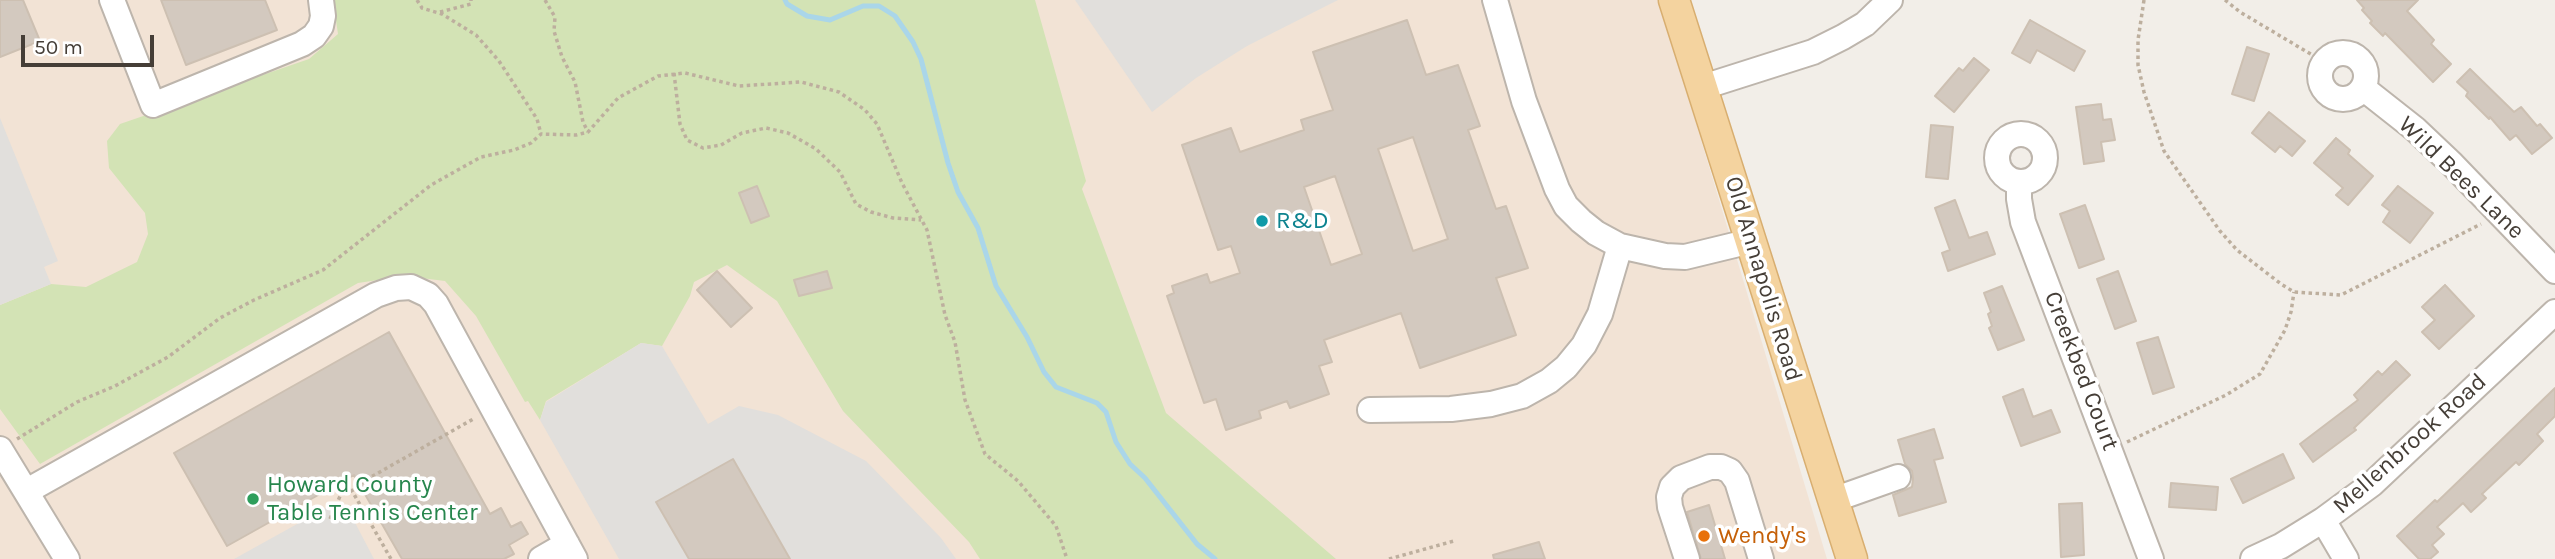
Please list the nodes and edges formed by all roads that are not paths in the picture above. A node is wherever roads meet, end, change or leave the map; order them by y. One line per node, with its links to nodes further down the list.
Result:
1 (112, 0): 2 (street)
2 (321, 0)
3 (1495, 0): 10 (street)
4 (1674, 0): 6 (main road, Old Annapolis Road)
5 (1890, 0): 6 (street)
6 (1703, 87): 9 (main road, Old Annapolis Road)
7 (2363, 89): 7 (street); 11 (street, Wild Bees Lane)
8 (2019, 182): 25 (street, Creekbed Court)
9 (1751, 241): 10 (street); 17 (main road, Old Annapolis Road)
10 (1620, 246): 13 (street)
11 (2555, 271)
12 (2555, 312): 18 (street, Mellenbrook Road)
13 (1370, 410)
14 (0, 449): 16 (street)
15 (1898, 477): 17 (street)
16 (27, 491): 19 (street); 20 (street)
17 (1833, 500): 24 (main road, Old Annapolis Road)
18 (2323, 520): 26 (street, Mellenbrook Road); 27 (street)
19 (571, 552): 21 (street)
20 (67, 559)
21 (541, 559)
22 (1687, 559): 23 (street)
23 (1761, 559)
24 (1852, 559)
25 (2151, 559)
26 (2253, 559)
27 (2346, 559)

